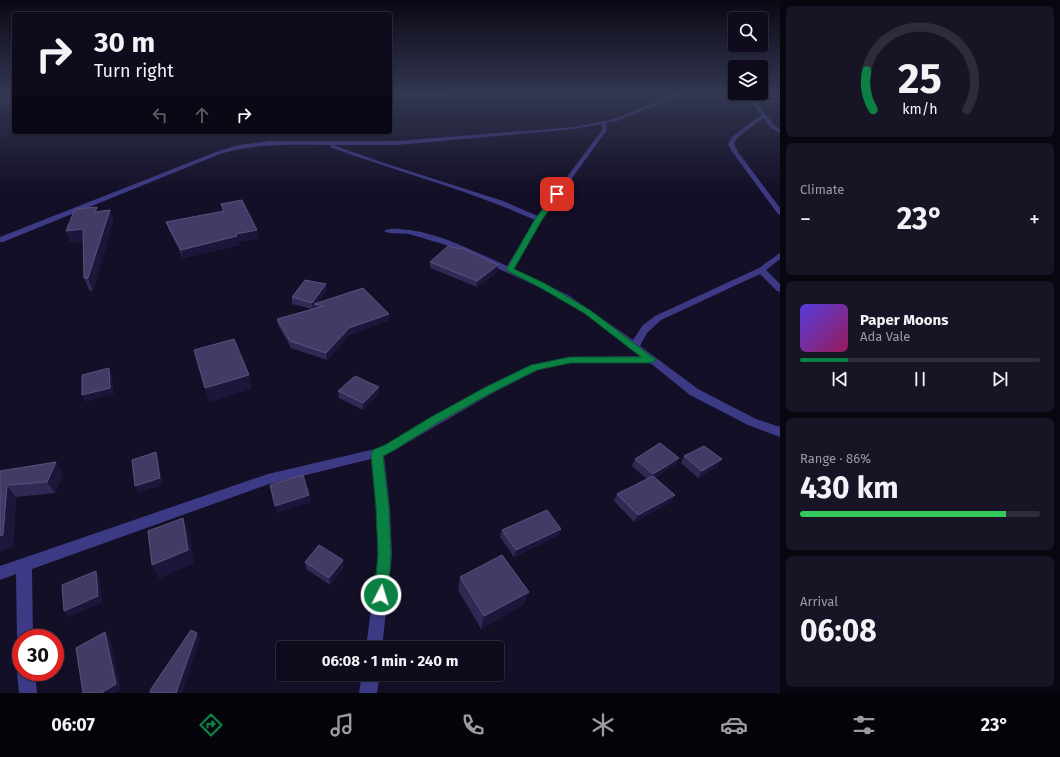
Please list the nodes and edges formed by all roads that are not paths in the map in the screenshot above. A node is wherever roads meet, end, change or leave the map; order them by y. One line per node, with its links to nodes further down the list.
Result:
1 (581, 126): 4 (street)
2 (604, 126): 8 (street)
3 (749, 126): 5 (street)
4 (326, 143): 8 (street); 10 (street)
5 (767, 195): 6 (street); 7 (street)
6 (780, 201)
7 (780, 213)
8 (538, 219): 12 (street)
9 (388, 231): 12 (street)
10 (0, 240)
11 (780, 255): 13 (street)
12 (509, 270): 15 (street)
13 (762, 270): 14 (street); 15 (street)
14 (780, 288)
15 (635, 347): 16 (street)
16 (651, 360): 17 (street); 18 (street)
17 (780, 432)
18 (377, 454): 19 (street); 22 (street)
19 (24, 565): 20 (street); 21 (street)
20 (0, 573)
21 (25, 629)
22 (375, 641)
23 (27, 681): 25 (street)
24 (370, 681): 26 (street)
25 (28, 693)
26 (368, 693)

